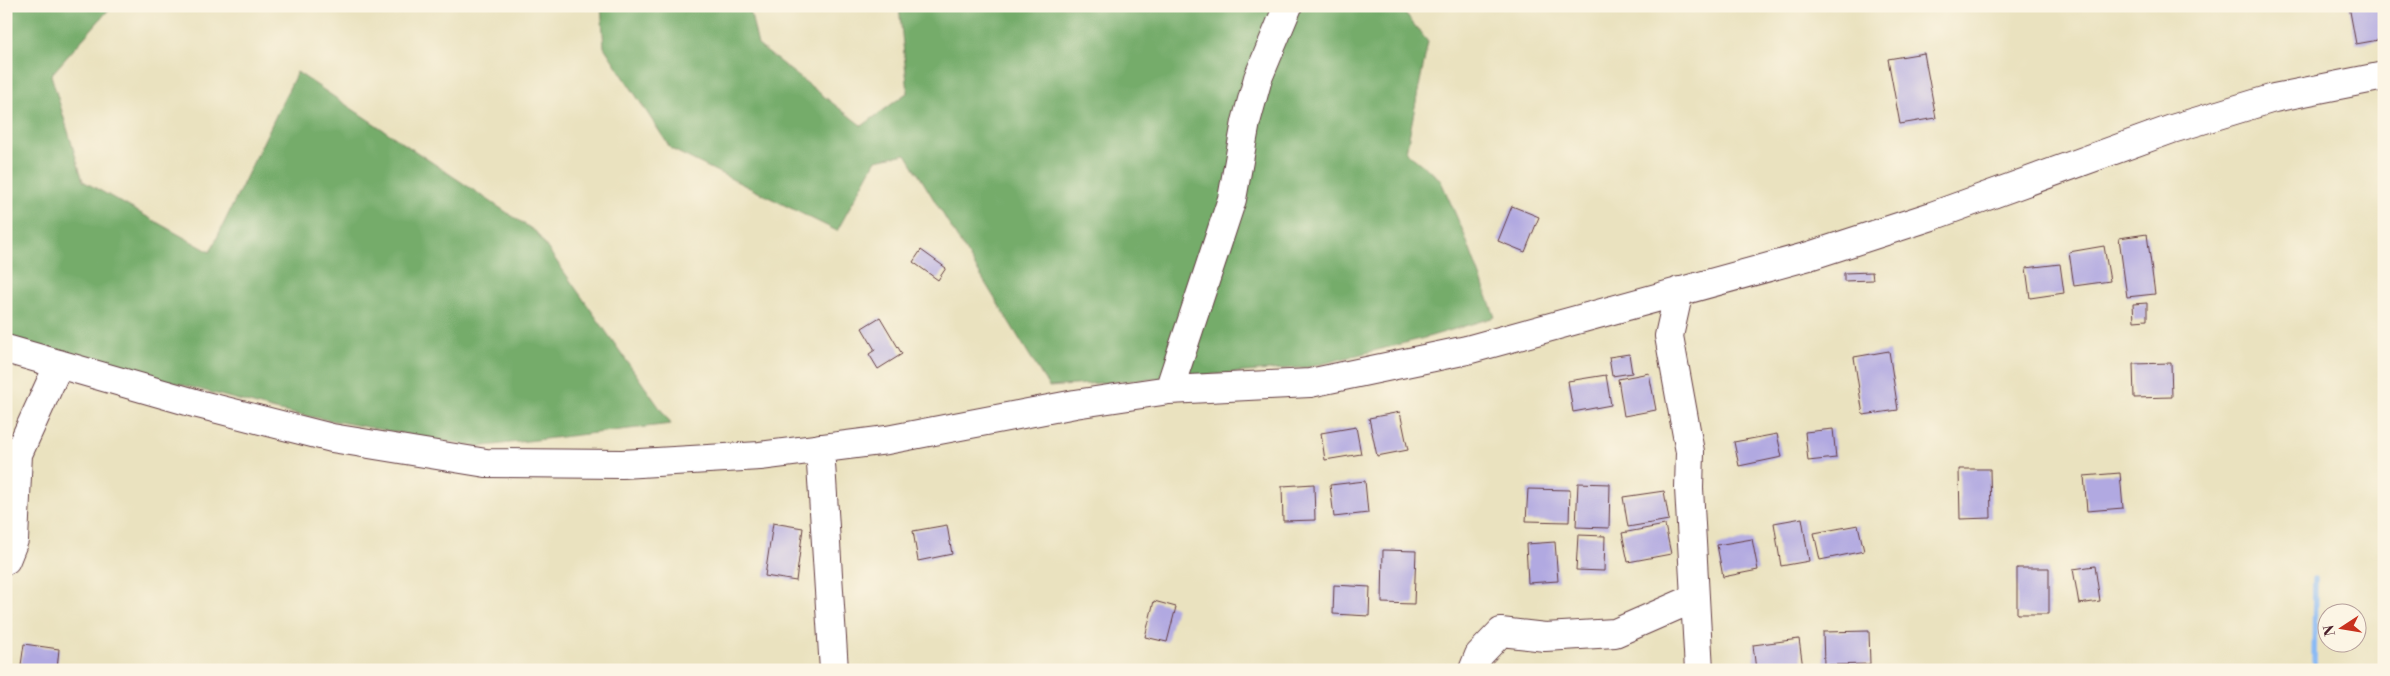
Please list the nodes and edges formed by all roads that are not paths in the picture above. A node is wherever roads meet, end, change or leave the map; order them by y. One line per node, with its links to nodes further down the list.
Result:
1 (1288, 6): 8 (street)
2 (2384, 76): 3 (street)
3 (1679, 291): 4 (street); 5 (street)
4 (1640, 303): 5 (street); 8 (street)
5 (1669, 336): 11 (street)
6 (6, 349): 7 (street)
7 (59, 364): 9 (street); 10 (street)
8 (1169, 390): 9 (street)
9 (820, 448): 12 (street)
10 (6, 560)
11 (1695, 598): 13 (street); 14 (street)
12 (834, 670)
13 (1473, 670)
14 (1699, 670)

